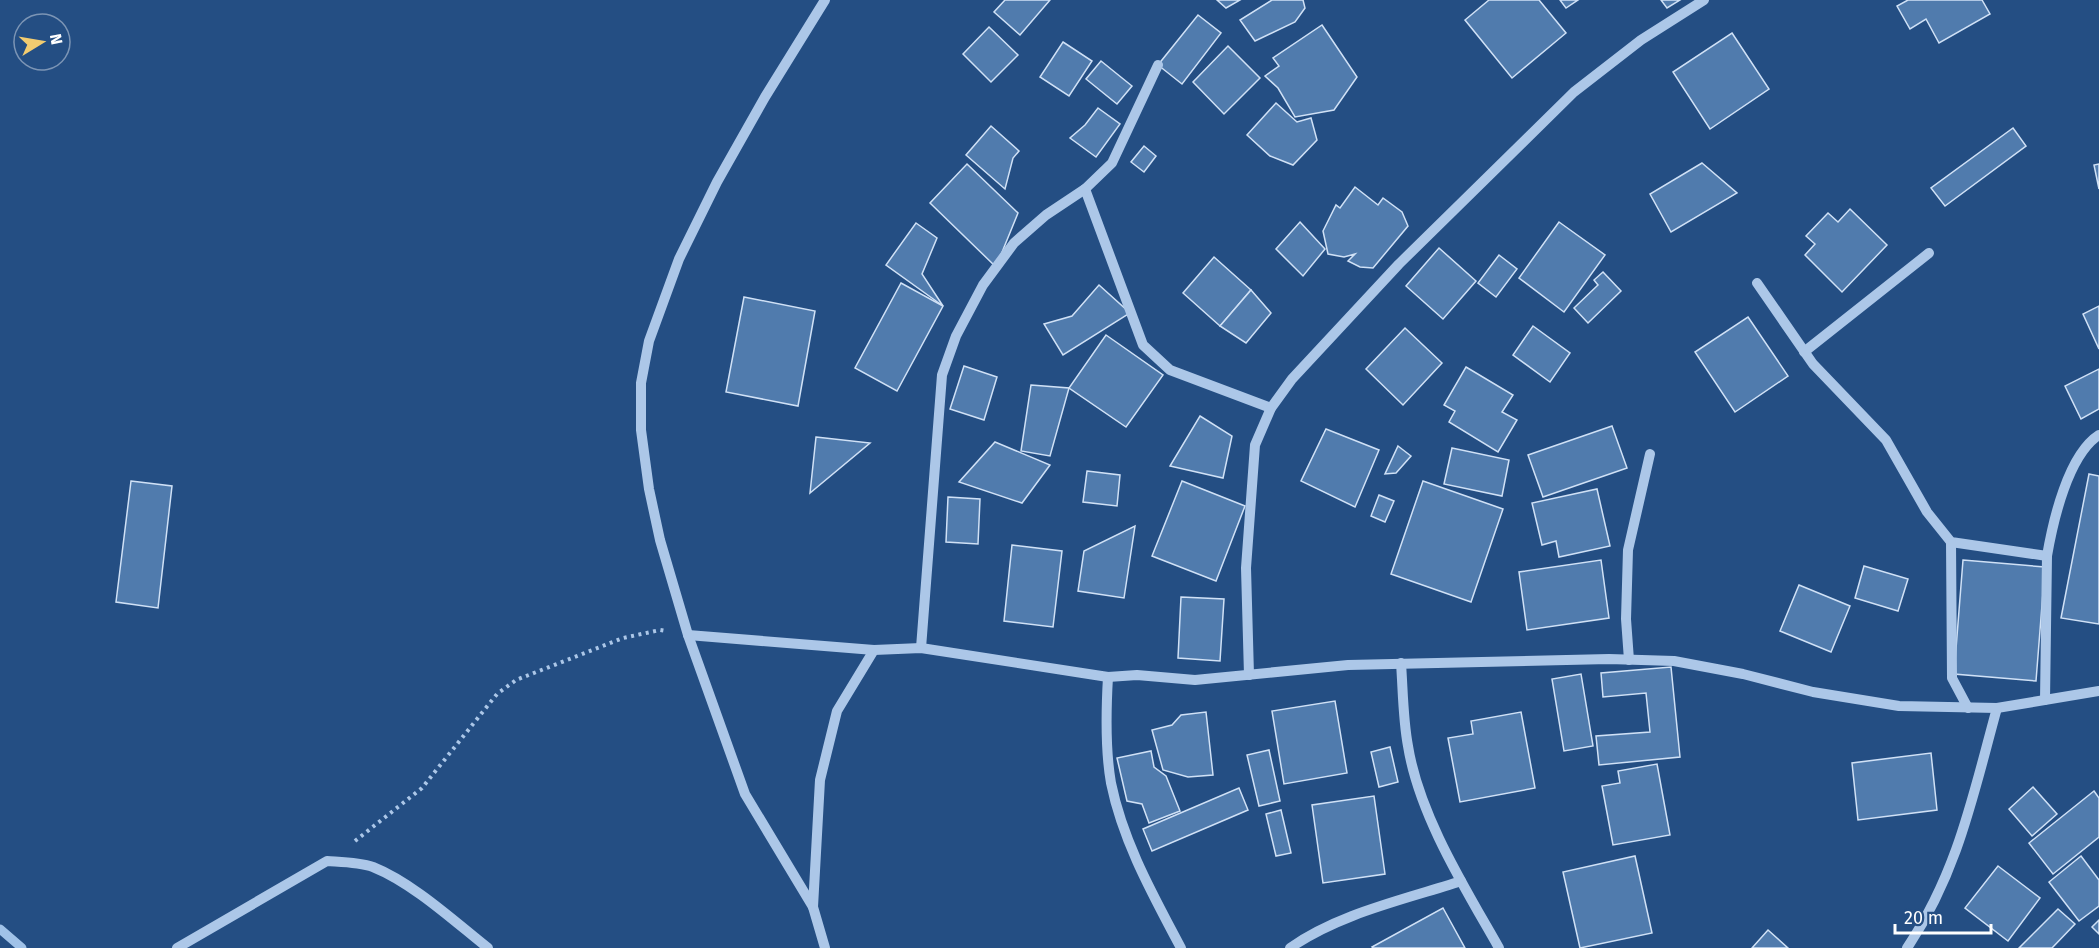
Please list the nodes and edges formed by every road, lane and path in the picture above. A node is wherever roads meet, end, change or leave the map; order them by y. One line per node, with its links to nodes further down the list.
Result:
1 (825, 0): 13 (street)
2 (1704, 0): 8 (street)
3 (1158, 65): 4 (street)
4 (1085, 189): 8 (street); 14 (street)
5 (1929, 253): 7 (street)
6 (1758, 283): 7 (street)
7 (1804, 352): 11 (street)
8 (1271, 408): 18 (street)
9 (2099, 435): 12 (street)
10 (1650, 454): 16 (street)
11 (1951, 542): 12 (street); 22 (street)
12 (2047, 556): 21 (street)
13 (688, 635): 15 (street); 24 (path); 26 (street)
14 (921, 648): 15 (street); 19 (street)
15 (874, 650): 26 (street)
16 (1629, 660): 17 (street); 22 (street)
17 (1401, 663): 18 (street); 25 (street)
18 (1249, 675): 19 (street)
19 (1108, 677): 30 (street)
20 (2099, 691): 21 (street)
21 (2045, 700): 23 (street)
22 (1968, 708): 23 (street)
23 (1997, 708): 33 (street)
24 (327, 861): 27 (street); 28 (street)
25 (1461, 881): 31 (street); 32 (street)
26 (813, 907): 29 (street)
27 (177, 948)
28 (488, 948)
29 (825, 948)
30 (1181, 948)
31 (1290, 948)
32 (1499, 948)
33 (1907, 948)

